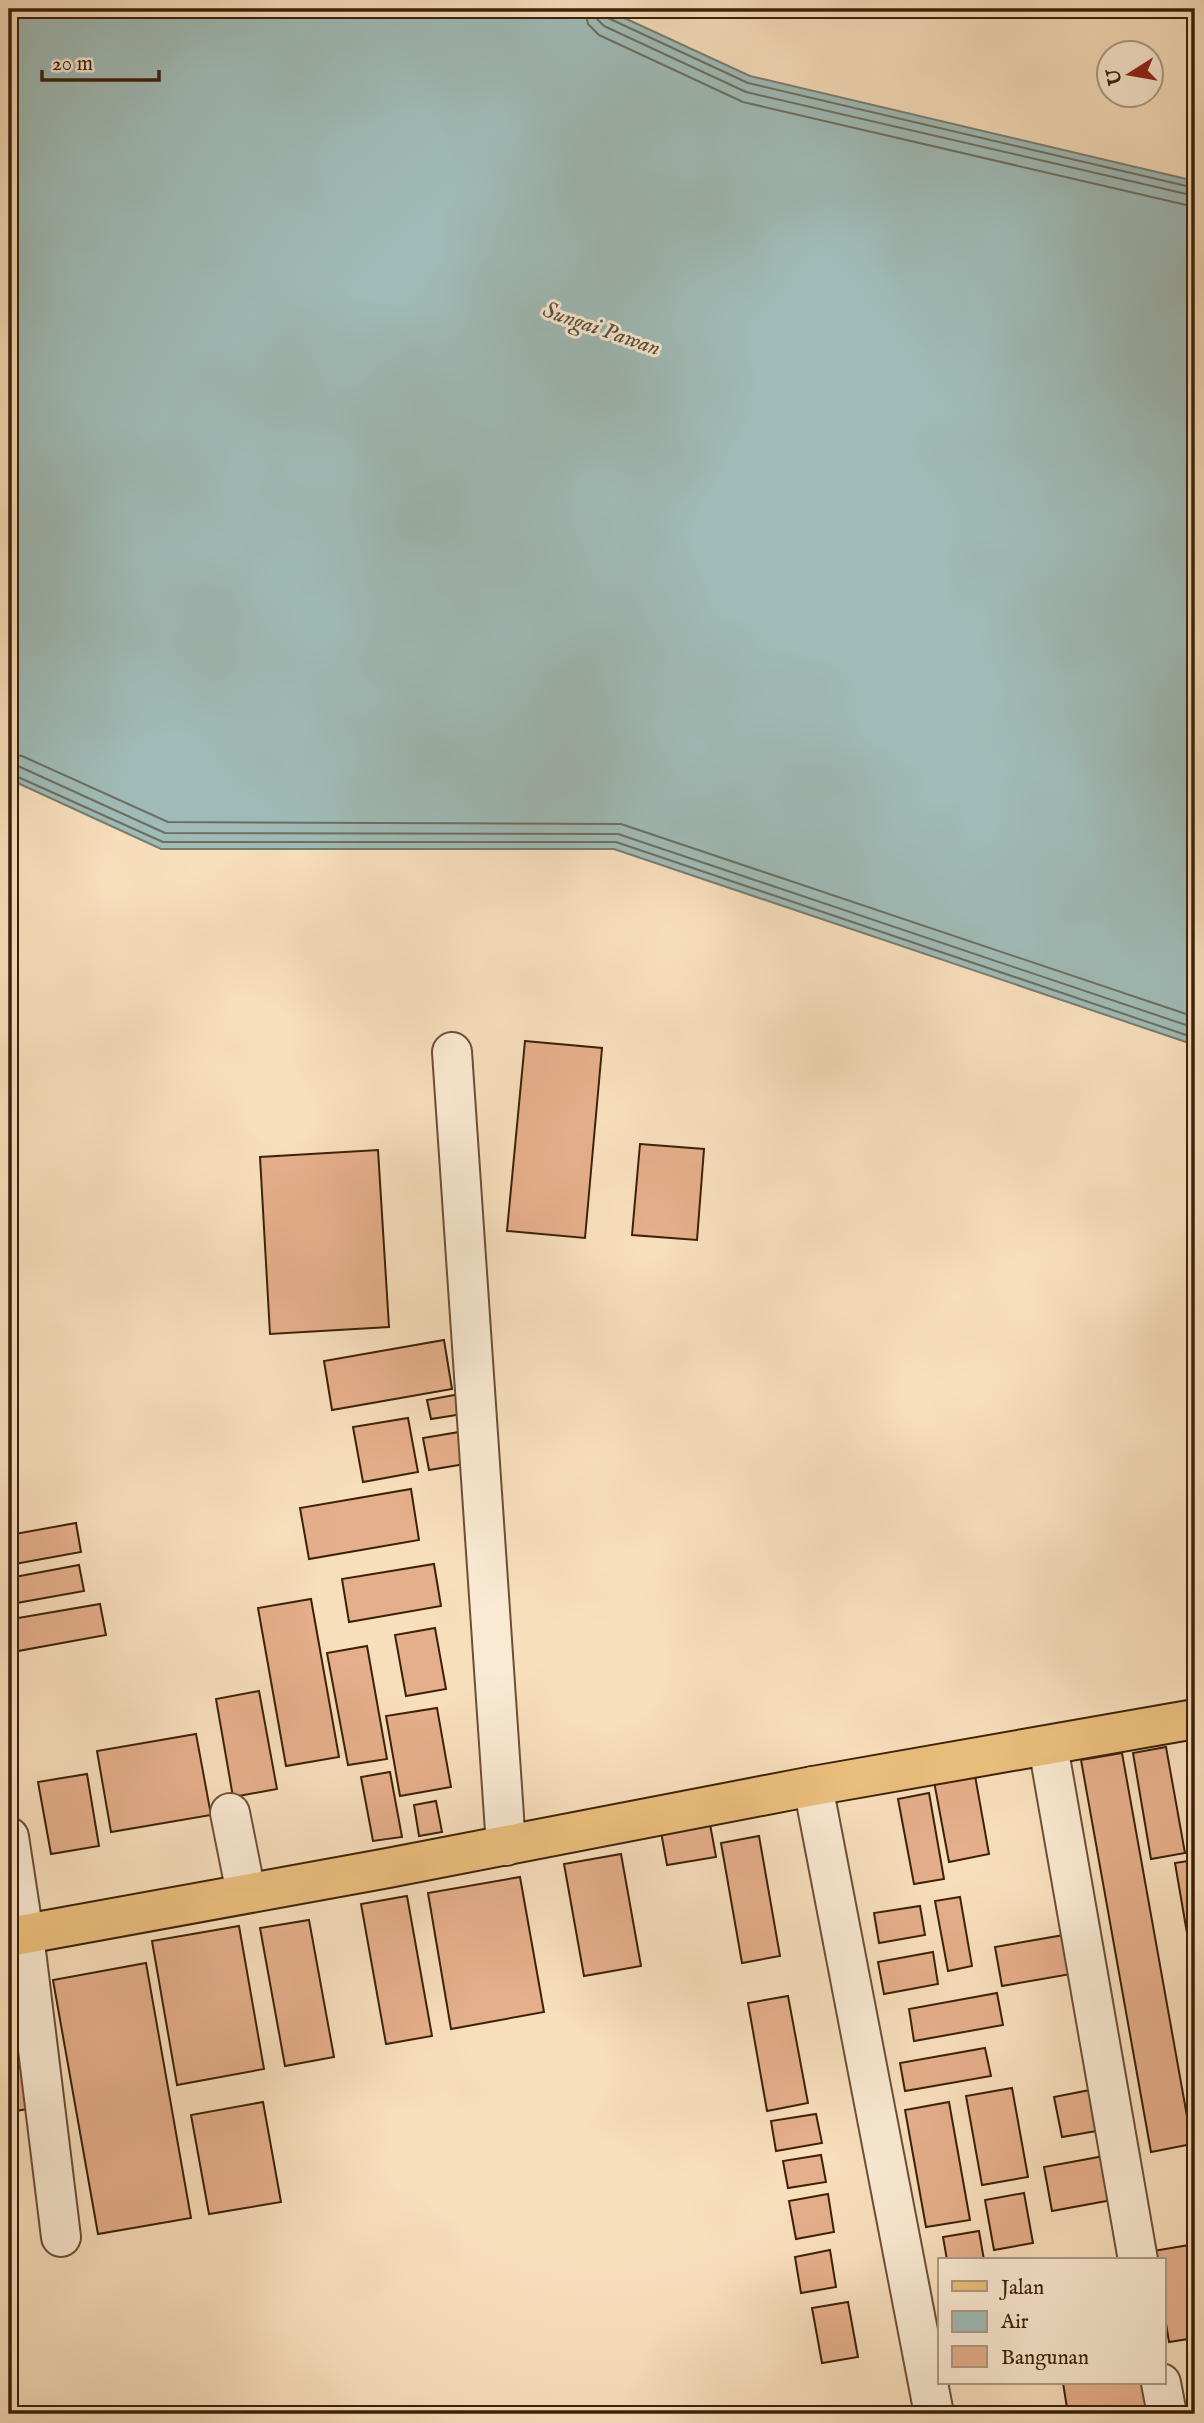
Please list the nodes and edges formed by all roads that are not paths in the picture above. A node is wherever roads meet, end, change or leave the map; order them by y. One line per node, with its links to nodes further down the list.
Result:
1 (452, 1052): 7 (street)
2 (1195, 1719): 3 (main road)
3 (1048, 1746): 4 (main road); 11 (street)
4 (813, 1786): 7 (main road); 13 (street)
5 (230, 1814): 8 (street)
6 (9, 1838): 9 (street)
7 (506, 1846): 8 (main road)
8 (246, 1893): 9 (main road)
9 (16, 1936): 10 (street)
10 (61, 2237)
11 (1138, 2258)
12 (1161, 2384): 14 (street)
13 (934, 2414)
14 (1167, 2414)

